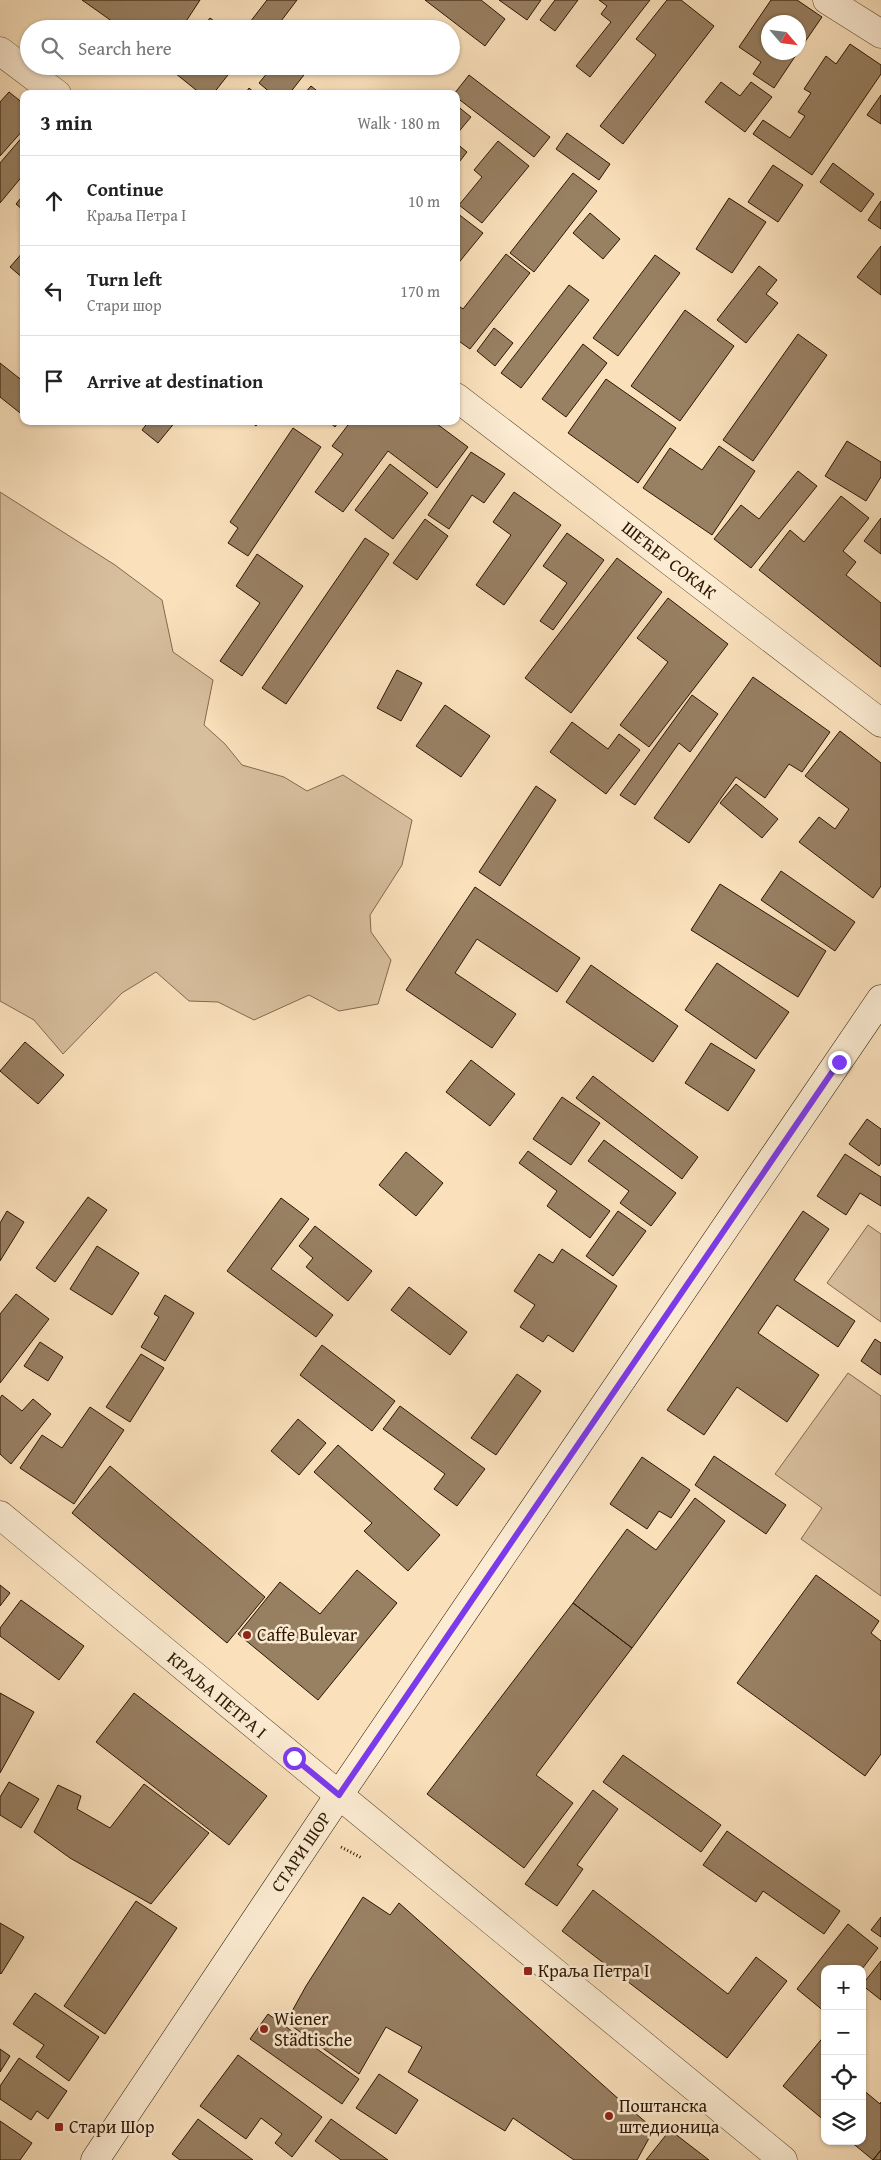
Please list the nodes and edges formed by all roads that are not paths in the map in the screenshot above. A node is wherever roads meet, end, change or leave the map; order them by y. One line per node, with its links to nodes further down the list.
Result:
1 (827, 0): 2 (street)
2 (881, 34)
3 (0, 51): 4 (street)
4 (20, 66)
5 (31, 75): 6 (street)
6 (51, 90)
7 (460, 400): 8 (street, ШЕЋЕР СОКАК)
8 (881, 723)
9 (881, 999): 11 (street, СТАРИ ШОР)
10 (0, 1515): 11 (street, КРАЉА ПЕТРА I)
11 (339, 1795): 12 (street, СТАРИ ШОР); 13 (street, КРАЉА ПЕТРА I)
12 (95, 2160)
13 (783, 2160)

